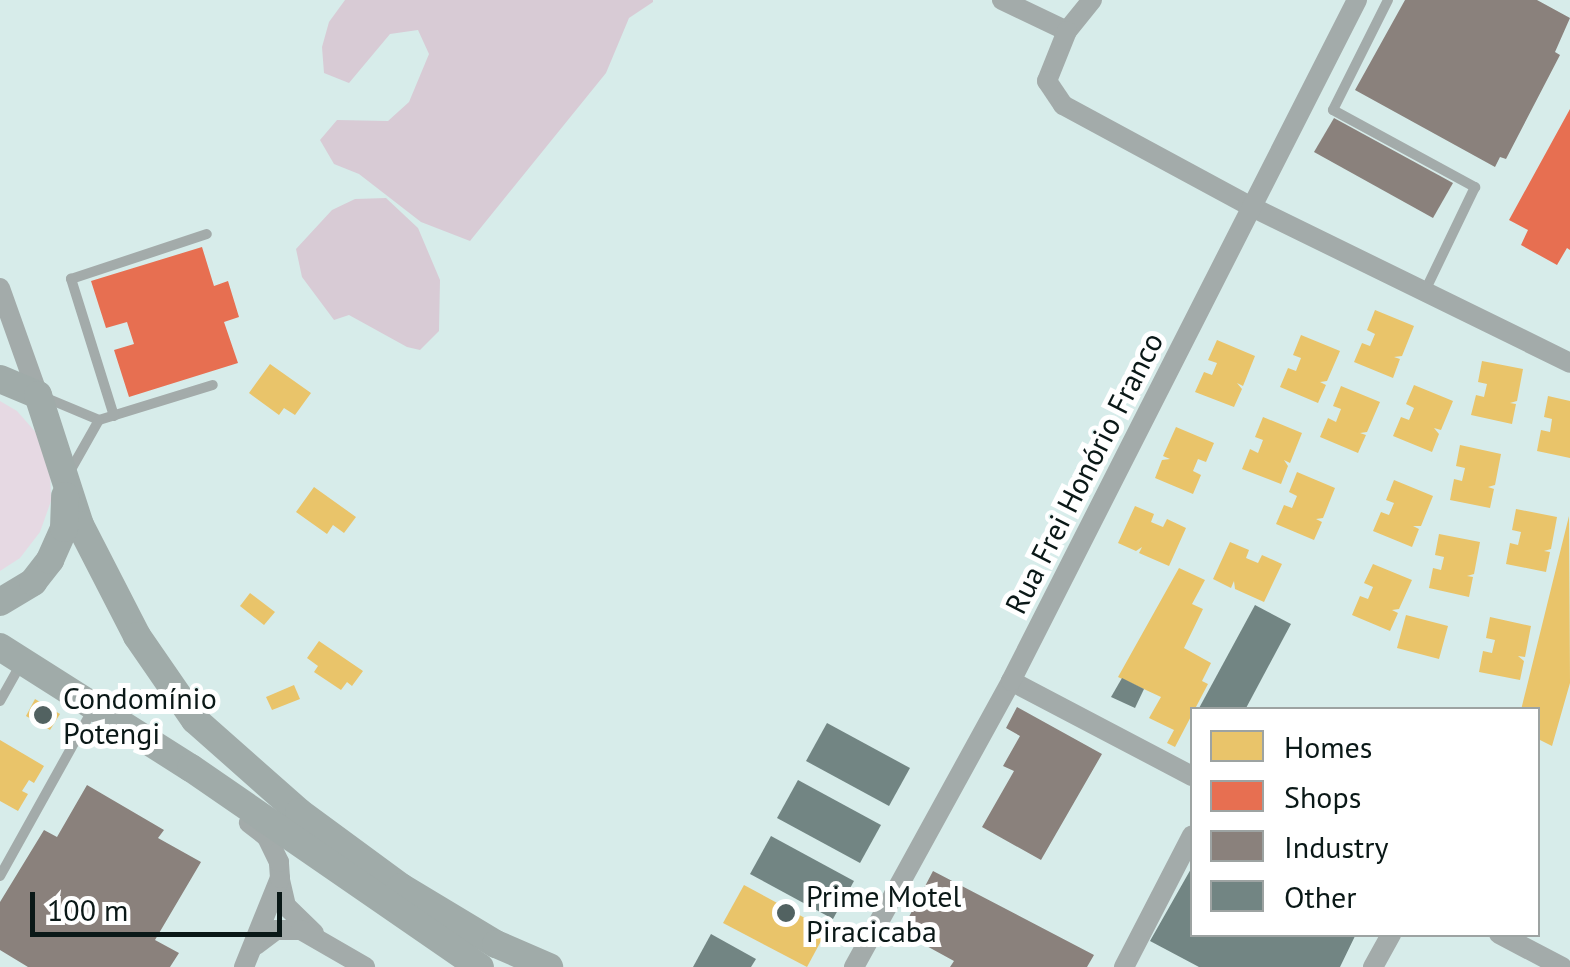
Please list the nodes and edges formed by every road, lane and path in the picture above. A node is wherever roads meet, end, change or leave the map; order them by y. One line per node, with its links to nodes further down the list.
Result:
1 (1002, 0): 5 (street)
2 (1092, 0): 5 (street)
3 (1357, 0): 6 (street, Rua Frei Honório Franco)
4 (1388, 0): 9 (lane)
5 (1067, 32): 6 (street)
6 (1252, 207): 9 (street); 19 (street, Rua Frei Honório Franco)
7 (207, 234): 14 (lane)
8 (0, 288): 13 (street)
9 (1426, 291): 10 (street)
10 (1569, 361)
11 (0, 379): 13 (main road)
12 (213, 385): 14 (lane)
13 (38, 395): 15 (lane); 16 (main road)
14 (114, 416): 15 (lane)
15 (99, 420): 16 (lane)
16 (64, 482): 17 (main road); 22 (main road)
17 (0, 602)
18 (11, 654): 20 (lane); 21 (main road)
19 (1012, 682): 24 (street); 36 (street, Rua Frei Honório Franco)
20 (0, 701)
21 (95, 706): 23 (main road); 27 (lane)
22 (195, 720): 23 (main road); 35 (main road)
23 (152, 743): 25 (main road)
24 (1190, 775)
25 (234, 797): 28 (street); 33 (main road)
26 (1190, 839): 37 (street)
27 (0, 876)
28 (280, 878): 31 (street); 32 (street)
29 (1390, 937): 38 (street)
30 (1506, 937): 39 (street)
31 (321, 939): 32 (street); 34 (street)
32 (247, 961)
33 (464, 964)
34 (365, 967)
35 (549, 967)
36 (854, 967)
37 (1124, 967)
38 (1373, 967)
39 (1562, 967)

